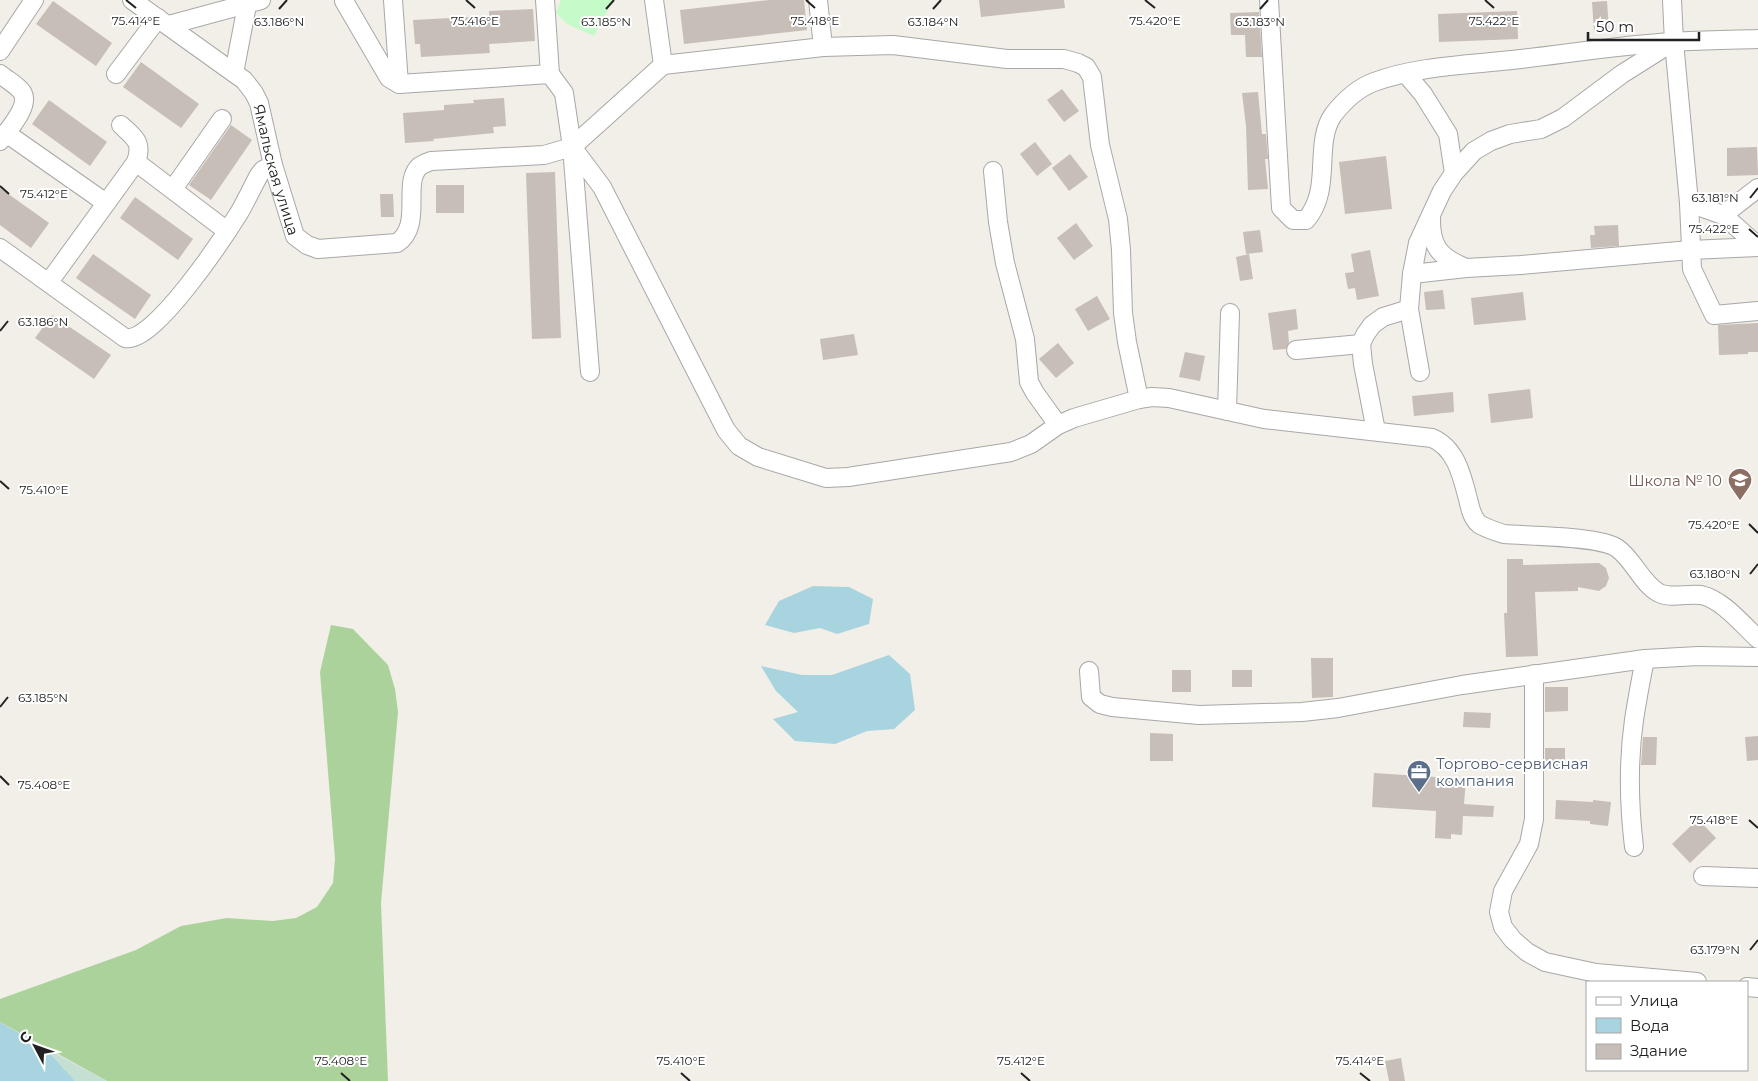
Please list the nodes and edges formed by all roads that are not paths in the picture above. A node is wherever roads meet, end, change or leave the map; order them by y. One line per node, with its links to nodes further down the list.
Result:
1 (34, 0): 15 (street)
2 (132, 0): 11 (street, Ямальская улица)
3 (344, 0): 22 (street)
4 (393, 0): 22 (street)
5 (545, 0): 20 (street)
6 (654, 0): 16 (street)
7 (818, 0): 14 (street)
8 (1269, 0): 21 (street)
9 (1672, 0): 13 (street)
10 (253, 1): 11 (street); 17 (street)
11 (163, 21): 17 (street, Ямальская улица); 19 (street)
12 (1758, 39): 13 (street)
13 (1674, 42): 21 (street); 30 (street); 33 (street)
14 (823, 47): 16 (street); 51 (street)
15 (0, 51)
16 (663, 65): 26 (street)
17 (234, 73): 28 (street, Ямальская улица)
18 (0, 74): 25 (street)
19 (116, 74)
20 (550, 74): 22 (street); 26 (street)
21 (1406, 74): 30 (street)
22 (399, 84)
23 (222, 119): 32 (street)
24 (121, 125): 27 (street)
25 (3, 137): 34 (street)
26 (572, 147): 28 (street, Ямальская улица); 49 (street); 53 (street)
27 (136, 162): 32 (street); 34 (street)
28 (273, 165): 37 (street)
29 (993, 171): 53 (street)
30 (1454, 172): 35 (street)
31 (1758, 188): 36 (street)
32 (173, 189): 37 (street)
33 (1690, 202): 36 (street); 40 (street)
34 (106, 203): 43 (street)
35 (1431, 213): 41 (street); 42 (street)
36 (1723, 215): 38 (street)
37 (227, 231): 43 (street)
38 (1758, 246): 40 (street)
39 (0, 248): 43 (street)
40 (1690, 250): 41 (street); 45 (street)
41 (1466, 268): 42 (street)
42 (1412, 274): 44 (street)
43 (49, 282)
44 (1408, 309): 47 (street); 50 (street)
45 (1758, 311)
46 (1230, 313): 52 (street)
47 (1361, 344): 48 (street); 54 (street)
48 (1296, 350)
49 (590, 372)
50 (1420, 372)
51 (1138, 399): 52 (street); 53 (street)
52 (1227, 411): 54 (street)
53 (1058, 425)
54 (1376, 431): 55 (street)
55 (1758, 639)
56 (1758, 657): 57 (street)
57 (1644, 659): 59 (street); 60 (street)
58 (1089, 671): 59 (street)
59 (1534, 674): 63 (street)
60 (1634, 847)
61 (1704, 876): 62 (street)
62 (1758, 878)
63 (1686, 981)

